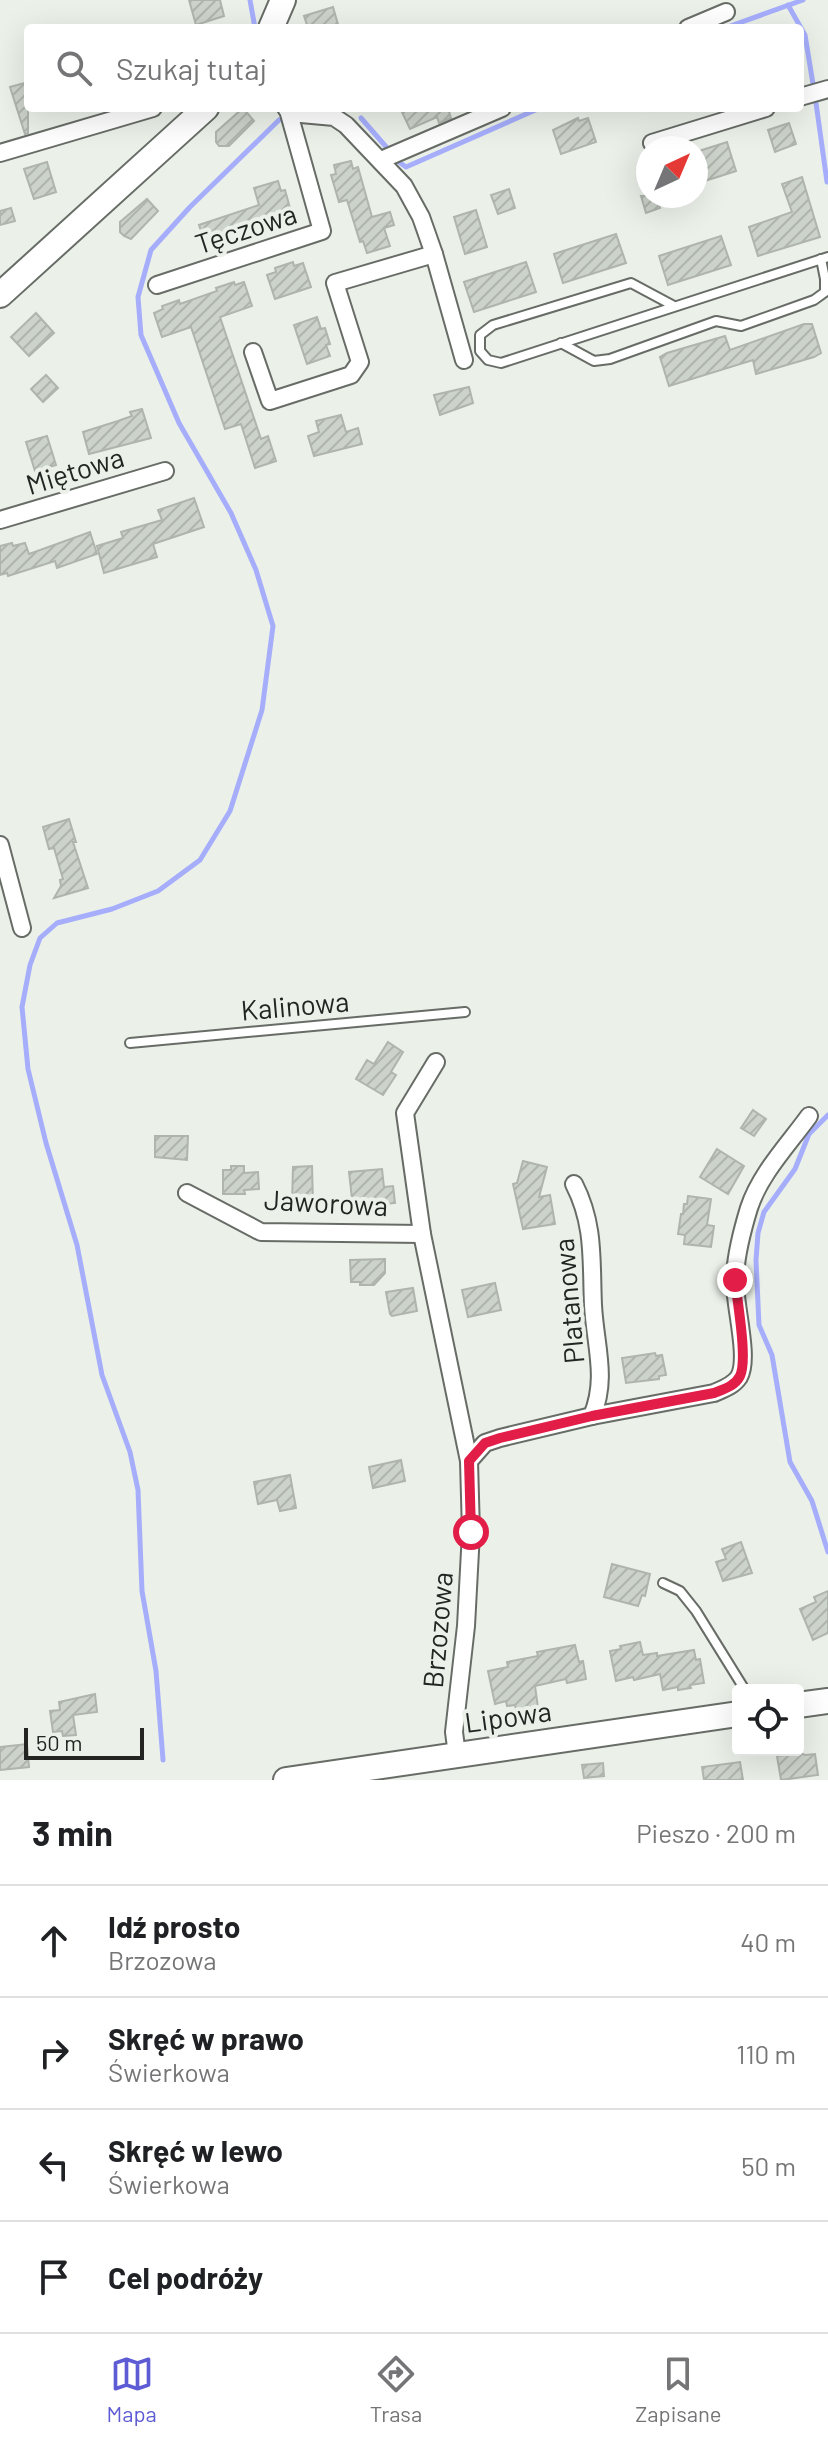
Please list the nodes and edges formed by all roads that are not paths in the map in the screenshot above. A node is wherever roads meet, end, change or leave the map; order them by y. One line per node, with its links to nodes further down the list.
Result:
1 (287, 1): 3 (street)
2 (726, 12): 4 (street)
3 (273, 24)
4 (698, 24)
5 (828, 89): 6 (street)
6 (804, 96)
7 (139, 112): 14 (street)
8 (199, 112): 19 (street)
9 (288, 112): 18 (street, Tęczowa)
10 (295, 112): 15 (street)
11 (493, 112): 15 (street)
12 (753, 112): 13 (street)
13 (675, 136)
14 (0, 153)
15 (381, 160): 16 (street)
16 (434, 254): 22 (street); 23 (street)
17 (824, 258): 20 (lane); 21 (lane)
18 (157, 285)
19 (0, 295)
20 (674, 306): 21 (lane); 21 (lane)
21 (561, 343)
22 (253, 352)
23 (464, 360)
24 (165, 471): 25 (street, Miętowa)
25 (0, 520)
26 (0, 845): 27 (street)
27 (22, 928)
28 (465, 1012): 29 (lane, Kalinowa)
29 (130, 1043)
30 (436, 1062): 34 (street, Jaworowa)
31 (809, 1116): 35 (street)
32 (574, 1184): 35 (street, Platanowa)
33 (187, 1193): 34 (street, Jaworowa)
34 (422, 1234): 36 (street, Jaworowa)
35 (592, 1416): 36 (street)
36 (469, 1461): 42 (street, Brzozowa)
37 (663, 1583): 38 (lane)
38 (741, 1684)
39 (828, 1701): 40 (street)
40 (804, 1704)
41 (732, 1715): 42 (street, Lipowa)
42 (457, 1755): 43 (street, Lipowa)
43 (286, 1780)

